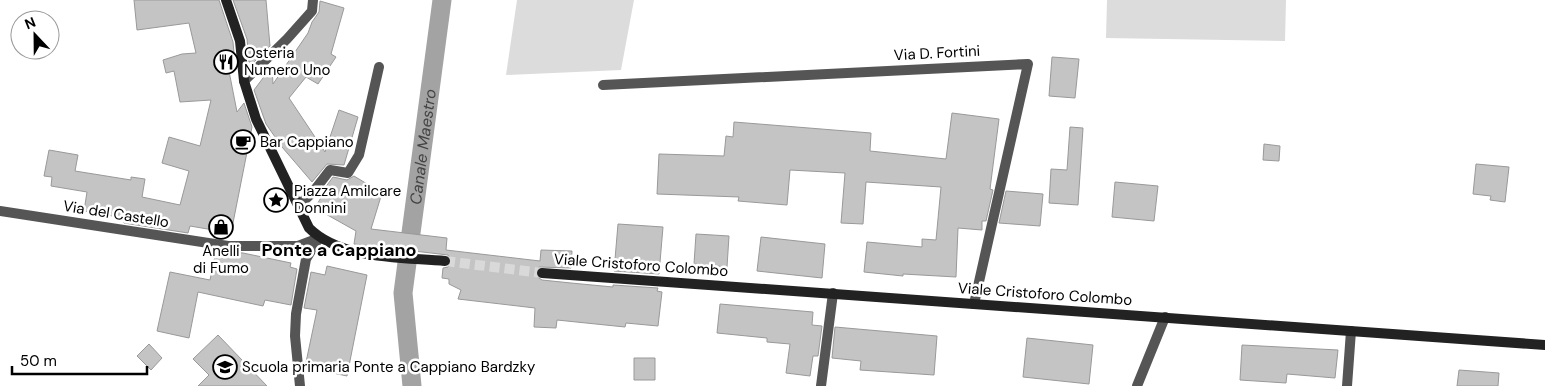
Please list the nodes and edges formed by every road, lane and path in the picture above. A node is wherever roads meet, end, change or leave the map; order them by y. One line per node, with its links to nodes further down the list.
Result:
1 (226, 0): 4 (street)
2 (313, 0): 4 (street)
3 (379, 67): 6 (street)
4 (244, 80): 6 (street)
5 (603, 85): 12 (street, Via D. Fortini)
6 (298, 206): 8 (street)
7 (0, 211): 8 (street, Via del Castello)
8 (319, 238): 9 (street); 16 (street)
9 (444, 261)
10 (542, 273): 11 (street, Viale Cristoforo Colombo)
11 (833, 293): 12 (street, Viale Cristoforo Colombo); 17 (street)
12 (974, 304): 13 (street, Viale Cristoforo Colombo)
13 (1165, 317): 14 (street, Viale Cristoforo Colombo); 18 (street)
14 (1351, 331): 15 (street, Viale Cristoforo Colombo); 19 (street)
15 (1545, 345)
16 (300, 386)
17 (821, 386)
18 (1138, 386)
19 (1347, 386)

